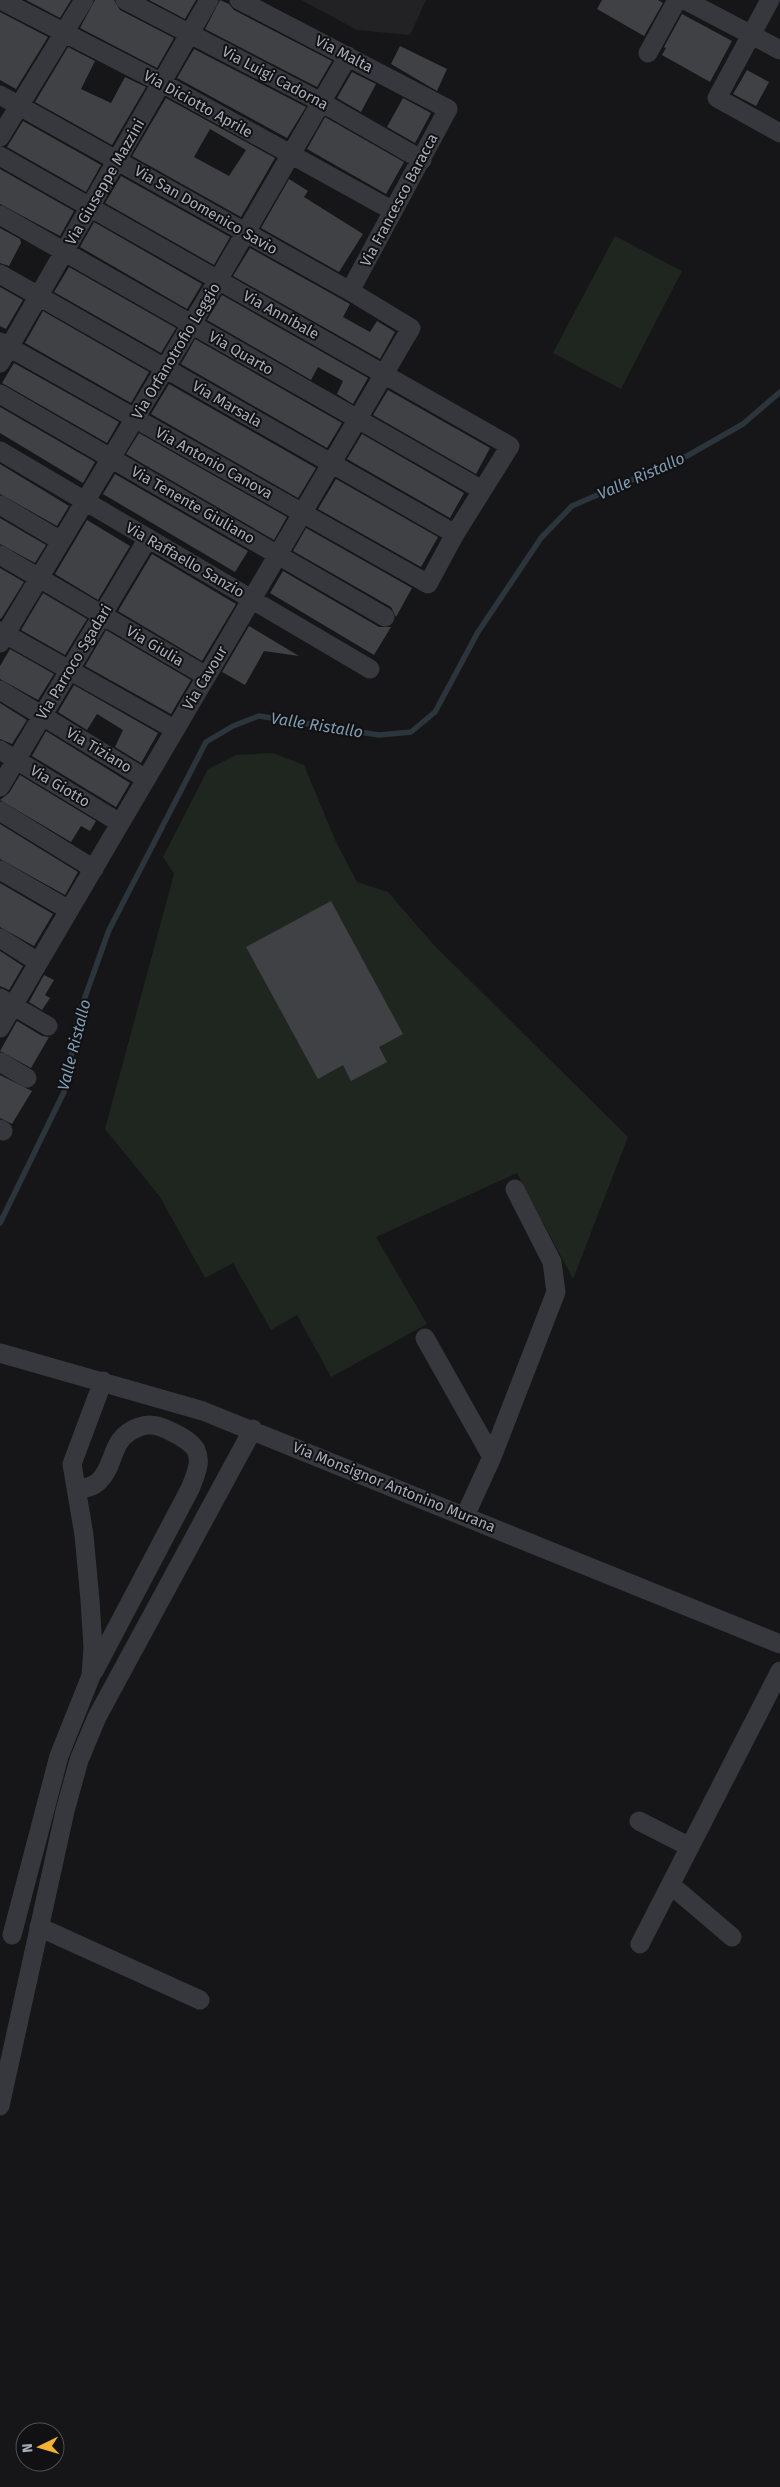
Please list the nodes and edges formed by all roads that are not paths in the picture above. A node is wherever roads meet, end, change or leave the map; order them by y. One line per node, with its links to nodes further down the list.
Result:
1 (1, 0): 9 (street, Via Diciotto Aprile)
2 (84, 0): 9 (street)
3 (125, 0): 10 (street, Via Luigi Cadorna)
4 (209, 0): 10 (street, Via Giuseppe Mazzini)
5 (239, 0): 14 (street, Via Malta)
6 (677, 0): 13 (street)
7 (685, 0): 11 (street)
8 (770, 0): 11 (street)
9 (64, 33): 15 (street, Via Diciotto Aprile); 18 (street)
10 (192, 33): 15 (street, Via Giuseppe Mazzini); 17 (street, Via Luigi Cadorna)
11 (751, 35): 12 (street); 20 (street)
12 (780, 50)
13 (648, 53)
14 (348, 56): 17 (street, Via Orfanotrofio Leggio); 19 (street, Via Malta)
15 (162, 83): 23 (street, Via Diciotto Aprile); 24 (street, Via Giuseppe Mazzini)
16 (0, 95): 18 (street, Via San Domenico Savio)
17 (321, 102): 23 (street, Via Orfanotrofio Leggio); 25 (street, Via Luigi Cadorna)
18 (19, 106): 21 (street); 24 (street, Via San Domenico Savio)
19 (448, 109): 25 (street, Via Francesco Baracca)
20 (778, 126)
21 (0, 137)
22 (0, 156): 26 (street, Via Annibale)
23 (290, 156): 27 (street, Via Diciotto Aprile); 29 (street, Via Orfanotrofio Leggio)
24 (118, 160): 26 (street, Via Giuseppe Mazzini); 29 (street, Via San Domenico Savio)
25 (422, 160): 27 (street, Via Francesco Baracca)
26 (92, 206): 30 (street, Via Giuseppe Mazzini); 32 (street, Via Annibale)
27 (394, 211): 33 (street, Via Francesco Baracca)
28 (0, 215): 30 (street, Via Quarto)
29 (245, 232): 32 (street, Via Orfanotrofio Leggio); 33 (street, Via San Domenico Savio)
30 (65, 251): 34 (street, Via Giuseppe Mazzini); 35 (street, Via Quarto)
31 (0, 274): 34 (street, Via Marsala)
32 (218, 280): 35 (street, Via Orfanotrofio Leggio); 39 (street, Via Annibale)
33 (350, 291): 36 (street, Via San Domenico Savio)
34 (39, 297): 37 (street, Via Giuseppe Mazzini); 38 (street, Via Marsala)
35 (190, 323): 38 (street, Via Orfanotrofio Leggio); 42 (street, Via Quarto)
36 (410, 328): 39 (street, Via Cavour)
37 (3, 351): 41 (street, Via Antonio Canova)
38 (165, 369): 41 (street, Via Orfanotrofio Leggio); 45 (street, Via Marsala)
39 (384, 373): 42 (street, Via Cavour); 46 (street, Via Annibale)
40 (0, 394): 44 (street, Via Tenente Giuliano)
41 (135, 418): 44 (street, Via Orfanotrofio Leggio); 49 (street, Via Antonio Canova)
42 (357, 420): 45 (street, Via Cavour); 46 (street, Via Quarto)
43 (0, 451): 47 (street, Via Raffaello Sanzio)
44 (110, 457): 47 (street, Via Orfanotrofio Leggio); 54 (street, Via Tenente Giuliano)
45 (331, 464): 49 (street, Via Cavour); 50 (street, Via Marsala)
46 (482, 490): 50 (street)
47 (86, 501): 51 (street, Via Raffaello Sanzio); 52 (street, Via Orfanotrofio Leggio)
48 (0, 505): 52 (street)
49 (302, 513): 50 (street, Via Antonio Canova); 54 (street, Via Cavour)
50 (455, 534)
51 (148, 538): 56 (street, Via Raffaello Sanzio); 57 (street, Via Parroco Sgadari)
52 (61, 541): 55 (street, Via Orfanotrofio Leggio)
53 (0, 555): 55 (street, Via Giulia)
54 (278, 555): 56 (street, Via Cavour); 58 (street, Via Tenente Giuliano)
55 (40, 578): 57 (street, Via Giulia); 59 (street, Via Orfanotrofio Leggio)
56 (252, 599): 60 (street, Via Raffaello Sanzio); 62 (street, Via Cavour)
57 (102, 615): 61 (street, Via Parroco Sgadari); 62 (street, Via Giulia)
58 (385, 617)
59 (2, 636): 61 (street)
60 (370, 669)
61 (68, 671): 64 (street, Via Parroco Sgadari); 65 (street)
62 (206, 676): 65 (street, Via Cavour)
63 (0, 690): 64 (street, Via Tiziano)
64 (42, 716): 67 (street, Via Parroco Sgadari); 68 (street, Via Tiziano)
65 (174, 729): 68 (street, Via Cavour)
66 (0, 750): 67 (street, Via Giotto)
67 (16, 760): 69 (street, Via Parroco Sgadari); 71 (street, Via Giotto)
68 (146, 779): 71 (street, Via Cavour)
69 (0, 787)
70 (0, 811): 72 (street)
71 (120, 823): 72 (street, Via Cavour)
72 (94, 868): 74 (street, Via Cavour)
73 (0, 870): 74 (street)
74 (69, 910): 76 (street, Via Cavour)
75 (0, 938): 76 (street)
76 (38, 962): 77 (street, Via Cavour)
77 (6, 1001): 78 (street); 79 (street, Via Cavour)
78 (48, 1026)
79 (0, 1028)
80 (0, 1062): 81 (street)
81 (27, 1078)
82 (515, 1189): 87 (street)
83 (425, 1338): 87 (street)
84 (0, 1353): 85 (street, Via Monsignor Antonino Murana)
85 (103, 1381): 86 (street, Via Monsignor Antonino Murana); 88 (street)
86 (253, 1429): 89 (street, Via Monsignor Antonino Murana); 96 (street)
87 (492, 1458): 89 (street)
88 (78, 1489): 92 (street); 92 (street)
89 (465, 1516): 90 (street, Via Monsignor Antonino Murana)
90 (780, 1644)
91 (780, 1671): 94 (street)
92 (91, 1676): 97 (street)
93 (639, 1821): 94 (street)
94 (690, 1847): 95 (street)
95 (670, 1885): 98 (street); 99 (street)
96 (39, 1927): 100 (street); 101 (street)
97 (12, 1936)
98 (732, 1937)
99 (640, 1944)
100 (200, 2000)
101 (0, 2106)

